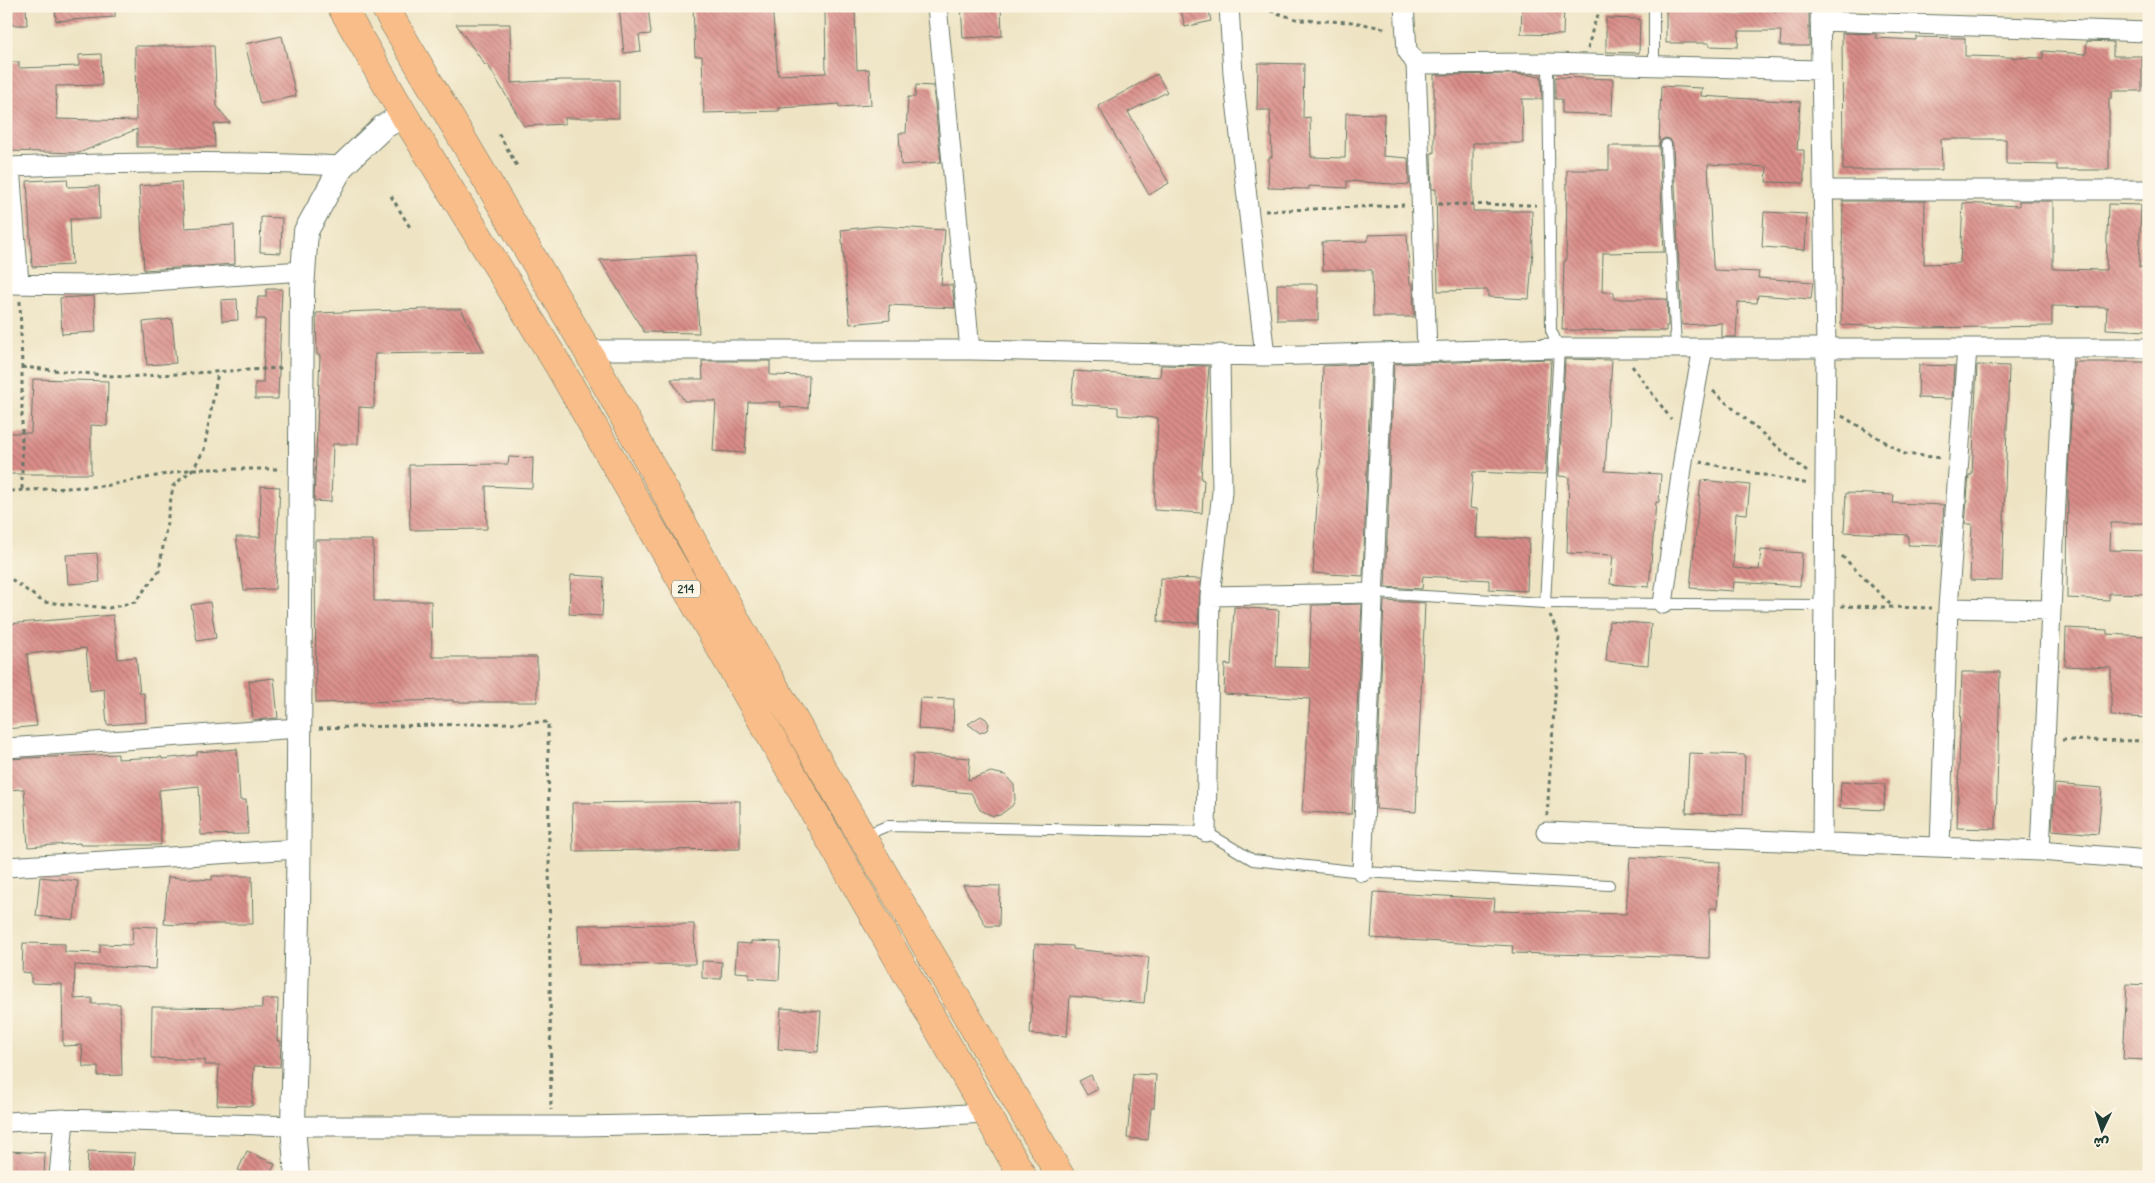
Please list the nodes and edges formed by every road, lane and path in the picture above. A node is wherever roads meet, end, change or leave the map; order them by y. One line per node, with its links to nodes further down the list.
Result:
1 (341, 6): 17 (highway, 214)
2 (384, 6): 15 (highway, 214)
3 (937, 6): 44 (street)
4 (1229, 6): 31 (street)
5 (1256, 6): 11 (path)
6 (1404, 6): 11 (street)
7 (1602, 6): 13 (path)
8 (1654, 6): 14 (lane)
9 (1820, 14): 10 (street); 16 (street)
10 (2149, 32)
11 (1412, 57): 12 (street); 29 (street)
12 (1548, 63): 13 (street); 30 (lane)
13 (1585, 64): 14 (street)
14 (1654, 66): 16 (street)
15 (422, 70): 17 (highway); 19 (highway, 214)
16 (1820, 70): 26 (street)
17 (390, 89): 18 (highway, 214)
18 (404, 115): 22 (highway, 214); 23 (street)
19 (455, 126): 22 (highway); 43 (highway, 214)
20 (499, 134): 24 (path)
21 (1666, 145): 37 (lane)
22 (423, 146): 87 (highway, 214)
23 (342, 166): 25 (street); 33 (street)
24 (517, 166)
25 (8, 167): 34 (street)
26 (1822, 190): 27 (street); 39 (street)
27 (2149, 190)
28 (391, 196): 32 (path)
29 (1421, 204): 30 (path); 31 (path); 45 (street)
30 (1550, 205): 35 (lane)
31 (1249, 212): 48 (street)
32 (411, 229)
33 (303, 271): 34 (street); 50 (street)
34 (13, 283): 49 (path)
35 (1559, 348): 36 (street); 45 (street); 66 (lane)
36 (1619, 348): 37 (street); 54 (path)
37 (1676, 348): 38 (street)
38 (1702, 348): 39 (street); 52 (street)
39 (1826, 348): 40 (street); 53 (street)
40 (1967, 348): 41 (street); 55 (street)
41 (2063, 348): 42 (street); 71 (street)
42 (2149, 348)
43 (587, 350): 44 (street); 78 (highway, 214)
44 (970, 350): 47 (street)
45 (1427, 351): 46 (street)
46 (1383, 353): 48 (street); 64 (street)
47 (1220, 354): 48 (street); 65 (street)
48 (1265, 356)
49 (22, 367): 51 (path); 59 (path)
50 (301, 367): 51 (path); 57 (street)
51 (218, 372): 56 (path)
52 (1697, 378): 54 (street); 58 (path)
53 (1825, 406): 55 (path); 58 (street)
54 (1685, 449): 58 (path); 67 (street)
55 (1958, 460): 70 (street)
56 (193, 469): 57 (path); 59 (path); 63 (path)
57 (300, 469): 72 (street)
58 (1825, 487): 62 (street)
59 (22, 490): 60 (path)
60 (8, 491): 61 (path)
61 (6, 497)
62 (1824, 538): 68 (street); 69 (path)
63 (6, 558)
64 (1373, 593): 65 (street); 66 (lane); 85 (street)
65 (1210, 596): 76 (street)
66 (1545, 602): 67 (lane); 77 (path)
67 (1663, 604): 68 (lane)
68 (1824, 605): 69 (path); 79 (street)
69 (1893, 607): 70 (path)
70 (1948, 608): 71 (street); 80 (street)
71 (2051, 610): 73 (street)
72 (299, 728): 75 (street); 81 (street); 90 (path)
73 (2045, 740): 74 (path); 82 (street)
74 (2149, 741)
75 (6, 748)
76 (1206, 832): 78 (lane); 85 (lane)
77 (1546, 832): 79 (street)
78 (862, 836): 95 (highway, 214)
79 (1822, 843): 80 (street)
80 (1940, 847): 82 (street)
81 (298, 849): 84 (street); 91 (street)
82 (2040, 852): 83 (street)
83 (2149, 860)
84 (6, 867)
85 (1362, 872): 86 (lane)
86 (1609, 885)
87 (986, 1113): 90 (street); 94 (highway, 214)
88 (64, 1119): 89 (street); 91 (street); 92 (street)
89 (6, 1122)
90 (551, 1125): 91 (street)
91 (293, 1126): 93 (street)
92 (59, 1177)
93 (297, 1177)
94 (1023, 1177)
95 (1061, 1177)

